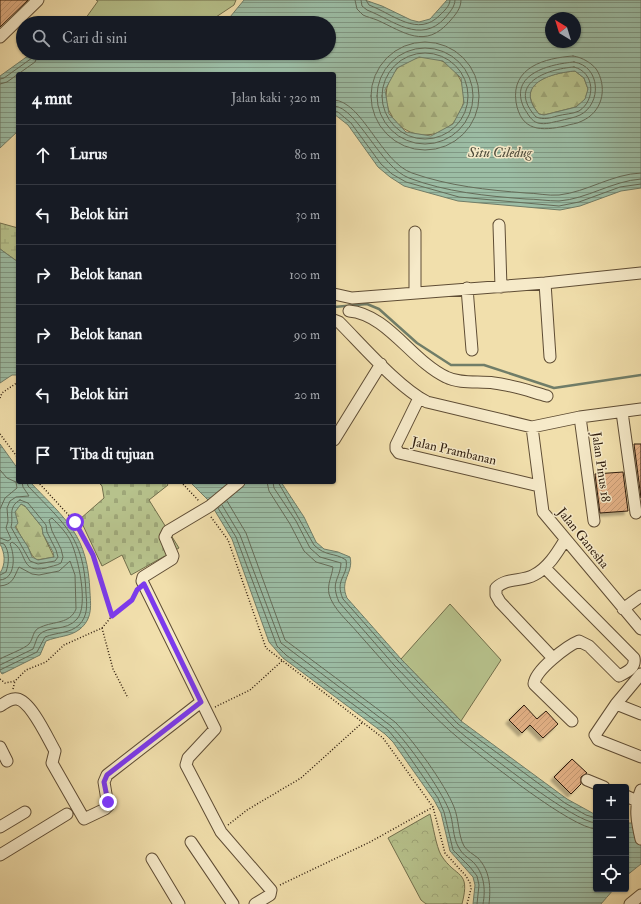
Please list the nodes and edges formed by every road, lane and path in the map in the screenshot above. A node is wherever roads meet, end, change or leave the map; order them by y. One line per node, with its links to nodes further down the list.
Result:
1 (38, 0): 2 (street)
2 (21, 16)
3 (16, 21): 4 (street)
4 (0, 36)
5 (499, 225): 9 (street)
6 (415, 232): 11 (street)
7 (641, 273): 8 (street)
8 (545, 283): 9 (street); 16 (street)
9 (501, 287): 10 (street)
10 (467, 288): 11 (street); 15 (street)
11 (415, 293): 13 (street)
12 (336, 295): 13 (street)
13 (351, 305): 14 (street); 19 (street)
14 (336, 325): 17 (street)
15 (472, 350)
16 (550, 357)
17 (380, 364): 21 (street); 27 (street)
18 (16, 383): 20 (path)
19 (547, 396)
20 (0, 398)
21 (419, 398): 25 (street); 32 (street, Jalan Prambanan)
22 (641, 409): 23 (street)
23 (622, 412): 24 (street); 34 (street)
24 (580, 417): 25 (street); 35 (street, Jalan Pinus 18)
25 (532, 426): 32 (street, Jalan Ganesha)
26 (0, 434): 28 (path)
27 (336, 437)
28 (16, 455)
29 (40, 484): 41 (path)
30 (183, 484): 33 (path)
31 (236, 484): 33 (street)
32 (538, 486): 36 (street, Jalan Ganesha)
33 (207, 507): 38 (street); 45 (path)
34 (636, 513)
35 (594, 521)
36 (565, 540): 37 (street); 40 (street, Jalan Ganesha)
37 (545, 568): 44 (street); 44 (street)
38 (144, 584): 41 (path); 51 (street)
39 (641, 596): 40 (street)
40 (624, 609): 43 (street, Jalan Ganesha)
41 (112, 616): 42 (path)
42 (102, 628): 47 (path); 48 (path)
43 (641, 629)
44 (553, 658): 53 (street)
45 (282, 661): 51 (path); 54 (path)
46 (641, 674): 49 (street)
47 (0, 679)
48 (128, 698)
49 (616, 704): 52 (street); 56 (street)
50 (0, 706): 51 (street)
51 (204, 707): 67 (street)
52 (641, 714)
53 (572, 721)
54 (363, 722): 63 (path); 67 (path)
55 (0, 747): 57 (street)
56 (641, 757)
57 (7, 761)
58 (587, 780): 59 (street)
59 (597, 784)
60 (641, 790): 62 (street)
61 (629, 797): 62 (street)
62 (637, 801): 68 (street)
63 (433, 807): 72 (path); 77 (path)
64 (25, 812): 66 (street)
65 (67, 814): 70 (street)
66 (0, 826)
67 (221, 832): 72 (street)
68 (640, 834)
69 (191, 842): 75 (street)
70 (0, 855)
71 (152, 859): 74 (street)
72 (271, 890): 76 (street)
73 (641, 895): 78 (street)
74 (179, 904)
75 (233, 904)
76 (255, 904)
77 (467, 904)
78 (630, 904)

